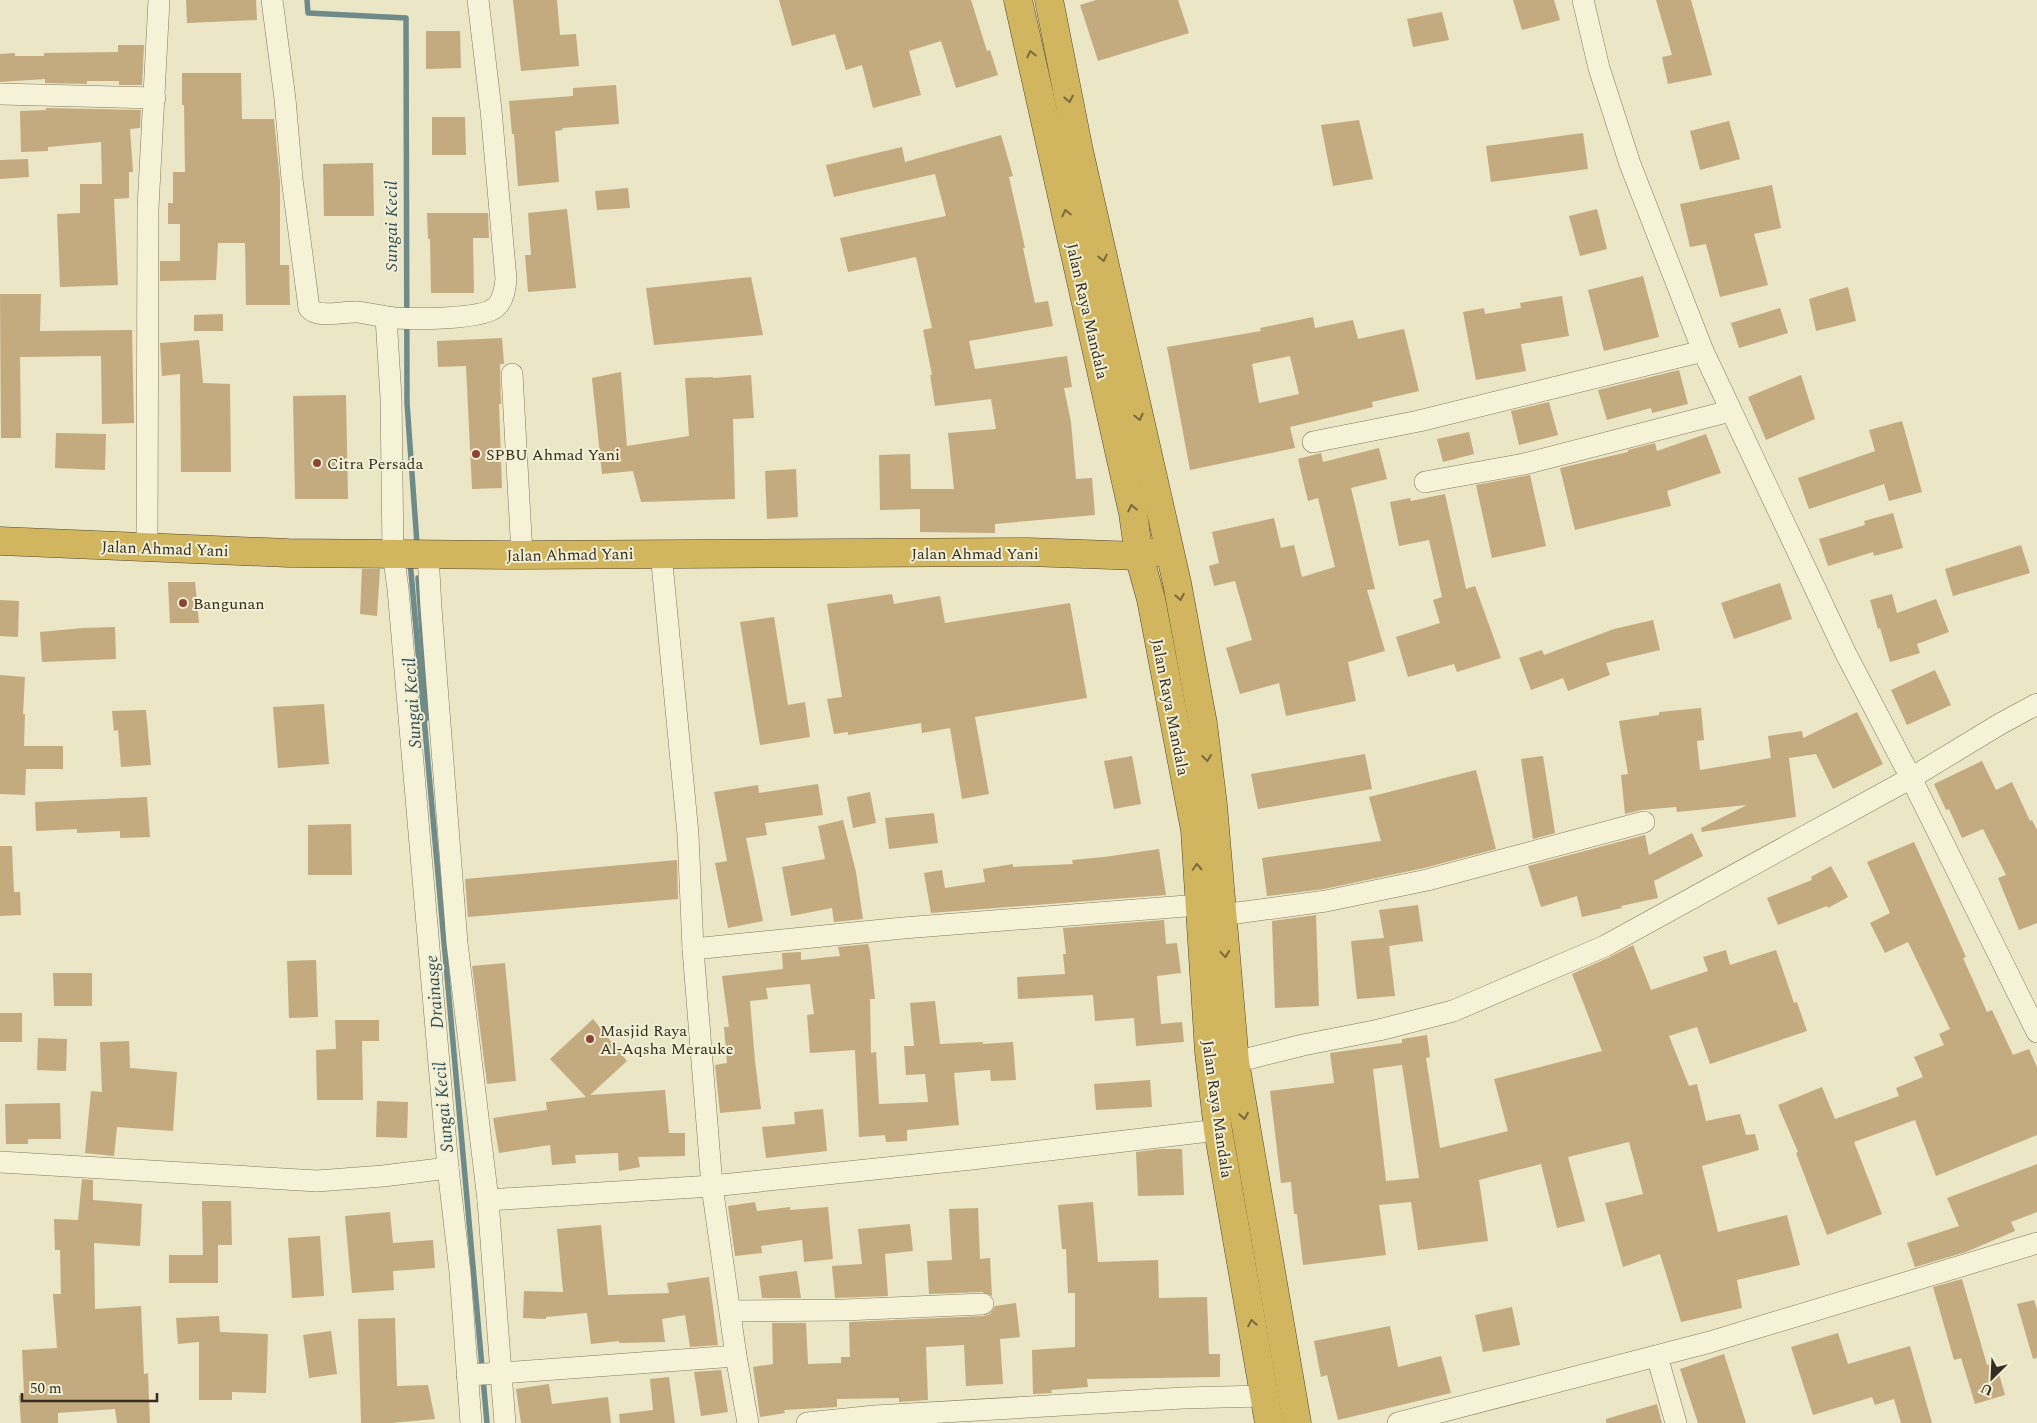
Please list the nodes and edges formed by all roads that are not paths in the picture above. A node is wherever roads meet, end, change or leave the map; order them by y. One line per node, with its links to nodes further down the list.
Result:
1 (159, 0): 8 (street)
2 (272, 0): 9 (street)
3 (478, 0): 9 (street)
4 (1018, 0): 21 (highway, Jalan Raya Mandala, one-way to 4)
5 (1049, 0): 17 (highway, Jalan Raya Mandala, one-way to 17)
6 (1583, 0): 10 (street)
7 (0, 94): 8 (street)
8 (155, 98): 16 (street)
9 (390, 318): 19 (street)
10 (1703, 351): 12 (street); 13 (street)
11 (512, 374): 20 (street)
12 (1730, 411): 14 (street); 23 (street)
13 (1313, 442)
14 (1425, 482)
15 (0, 541): 16 (highway, Jalan Ahmad Yani)
16 (147, 548): 19 (highway, Jalan Ahmad Yani)
17 (1169, 550): 21 (highway, Jalan Ahmad Yani); 25 (highway, Jalan Raya Mandala, one-way to 25)
18 (661, 553): 20 (highway, Jalan Ahmad Yani); 21 (highway, Jalan Ahmad Yani); 26 (street)
19 (410, 554): 20 (highway, Jalan Ahmad Yani); 31 (street); 33 (street)
20 (522, 555)
21 (1139, 556): 25 (highway, Jalan Raya Mandala, one-way to 21)
22 (2037, 704): 23 (street)
23 (1911, 778): 27 (street); 28 (street)
24 (1644, 822): 25 (street)
25 (1210, 910): 26 (street); 28 (highway, Jalan Raya Mandala, one-way to 28); 29 (highway, Jalan Raya Mandala)
26 (694, 949): 32 (street)
27 (2036, 1030)
28 (1235, 1062): 37 (highway, Jalan Raya Mandala, one-way to 37)
29 (1218, 1130): 32 (street); 38 (highway, Jalan Raya Mandala, one-way to 29)
30 (0, 1162): 31 (street)
31 (448, 1168): 41 (street)
32 (712, 1186): 33 (street); 36 (street)
33 (488, 1200): 41 (street)
34 (2037, 1243): 40 (street)
35 (982, 1304): 36 (street)
36 (730, 1311): 39 (street)
37 (1283, 1350): 38 (highway); 48 (highway, Jalan Raya Mandala)
38 (1257, 1352): 42 (highway, Jalan Raya Mandala)
39 (736, 1356): 41 (street); 45 (street)
40 (1657, 1356): 49 (street); 50 (street)
41 (484, 1374): 43 (street); 44 (street)
42 (1264, 1396): 46 (street); 47 (highway, Jalan Raya Mandala)
43 (471, 1423)
44 (505, 1423)
45 (748, 1423)
46 (807, 1423)
47 (1269, 1423)
48 (1297, 1423)
49 (1398, 1423)
50 (1676, 1423)

